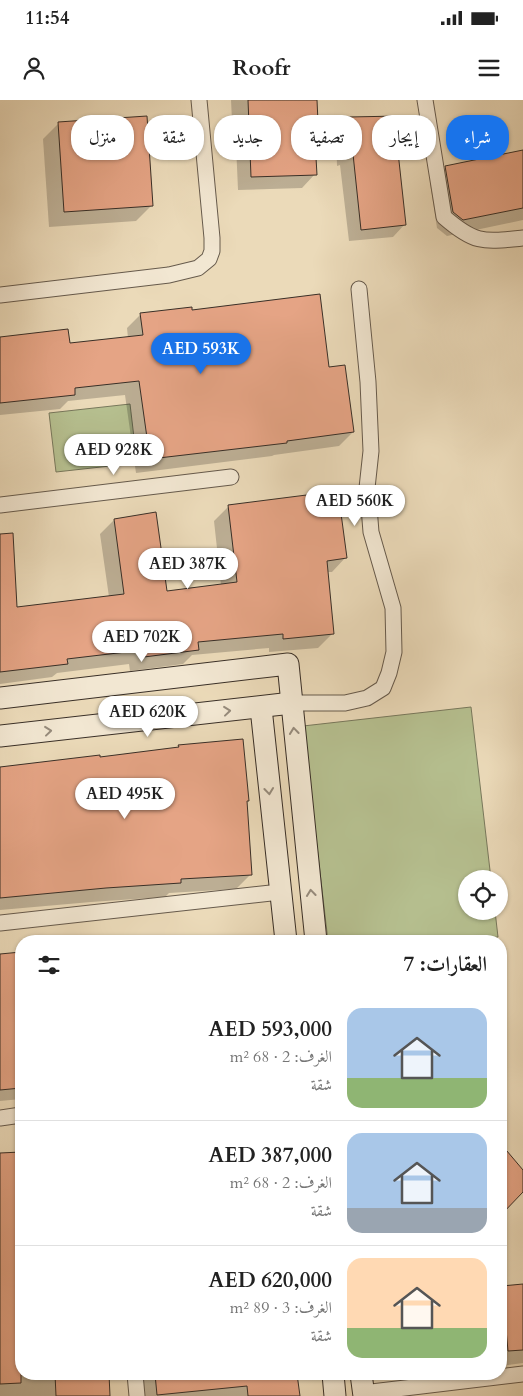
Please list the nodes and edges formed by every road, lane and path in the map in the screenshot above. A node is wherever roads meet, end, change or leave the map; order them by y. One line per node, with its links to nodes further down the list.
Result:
1 (199, 100): 5 (street)
2 (425, 100): 3 (street)
3 (523, 238)
4 (360, 289): 9 (street)
5 (0, 295)
6 (231, 477): 7 (street)
7 (0, 505)
8 (0, 698): 9 (street)
9 (292, 703): 10 (street); 15 (street, one-way to 9)
10 (260, 708): 11 (street, one-way to 10); 12 (street, one-way to 12)
11 (0, 736)
12 (280, 892): 13 (street); 14 (street)
13 (0, 923)
14 (285, 935)
15 (315, 935)
16 (15, 1116): 17 (street)
17 (0, 1118)
18 (523, 1374): 19 (street)
19 (507, 1375)
20 (136, 1380): 24 (street)
21 (333, 1380): 25 (street)
22 (454, 1380): 23 (street)
23 (363, 1388)
24 (137, 1396)
25 (335, 1396)

